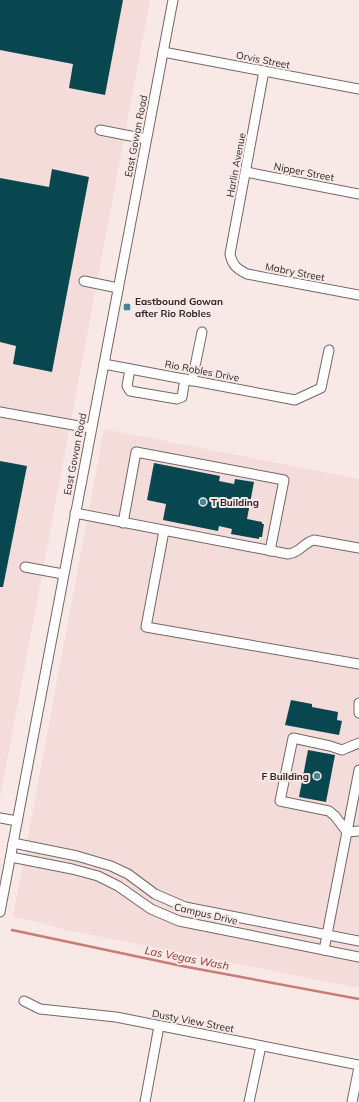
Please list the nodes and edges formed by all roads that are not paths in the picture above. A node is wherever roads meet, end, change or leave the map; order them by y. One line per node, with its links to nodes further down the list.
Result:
1 (173, 0): 2 (street, East Gowan Road)
2 (163, 52): 3 (street, Orvis Street); 6 (street, East Gowan Road)
3 (264, 71): 4 (street, Orvis Street); 7 (street, Harlin Avenue)
4 (359, 89)
5 (100, 130): 6 (street)
6 (146, 139): 11 (street, East Gowan Road)
7 (246, 172): 8 (street, Nipper Street); 9 (street, Harlin Avenue)
8 (359, 194)
9 (232, 262): 12 (street, Mabry Street)
10 (84, 281): 11 (street)
11 (118, 288): 15 (street, East Gowan Road)
12 (359, 295)
13 (202, 332): 17 (street)
14 (329, 350): 17 (street, Rio Robles Drive)
15 (104, 364): 16 (street, Rio Robles Drive); 19 (street, East Gowan Road)
16 (130, 369): 17 (street, Rio Robles Drive); 17 (street)
17 (189, 380)
18 (0, 412): 19 (street)
19 (90, 428): 20 (street, East Gowan Road)
20 (74, 513): 21 (street); 26 (street, East Gowan Road)
21 (123, 523): 22 (street); 24 (street)
22 (164, 530): 24 (street); 27 (street)
23 (359, 548): 24 (street)
24 (270, 551)
25 (25, 567): 26 (street)
26 (63, 574): 33 (street, East Gowan Road)
27 (359, 664)
28 (359, 703): 29 (street)
29 (359, 713)
30 (359, 743): 35 (street)
31 (359, 770): 35 (street)
32 (0, 818): 33 (street)
33 (18, 821): 36 (street, East Gowan Road)
34 (359, 831): 35 (street)
35 (347, 832): 39 (street)
36 (13, 843): 37 (street, East Gowan Road); 39 (street, Campus Drive)
37 (11, 857): 38 (street, East Gowan Road); 41 (street, Campus Drive)
38 (0, 912)
39 (327, 935): 40 (street, Campus Drive); 41 (street)
40 (359, 941)
41 (324, 950): 42 (street, Campus Drive)
42 (359, 957)
43 (24, 1001): 44 (street, Dusty View Street)
44 (159, 1026): 45 (street, Dusty View Street); 47 (street)
45 (261, 1046): 46 (street, Dusty View Street); 48 (street)
46 (359, 1066): 49 (street)
47 (145, 1102)
48 (249, 1102)
49 (352, 1102)

